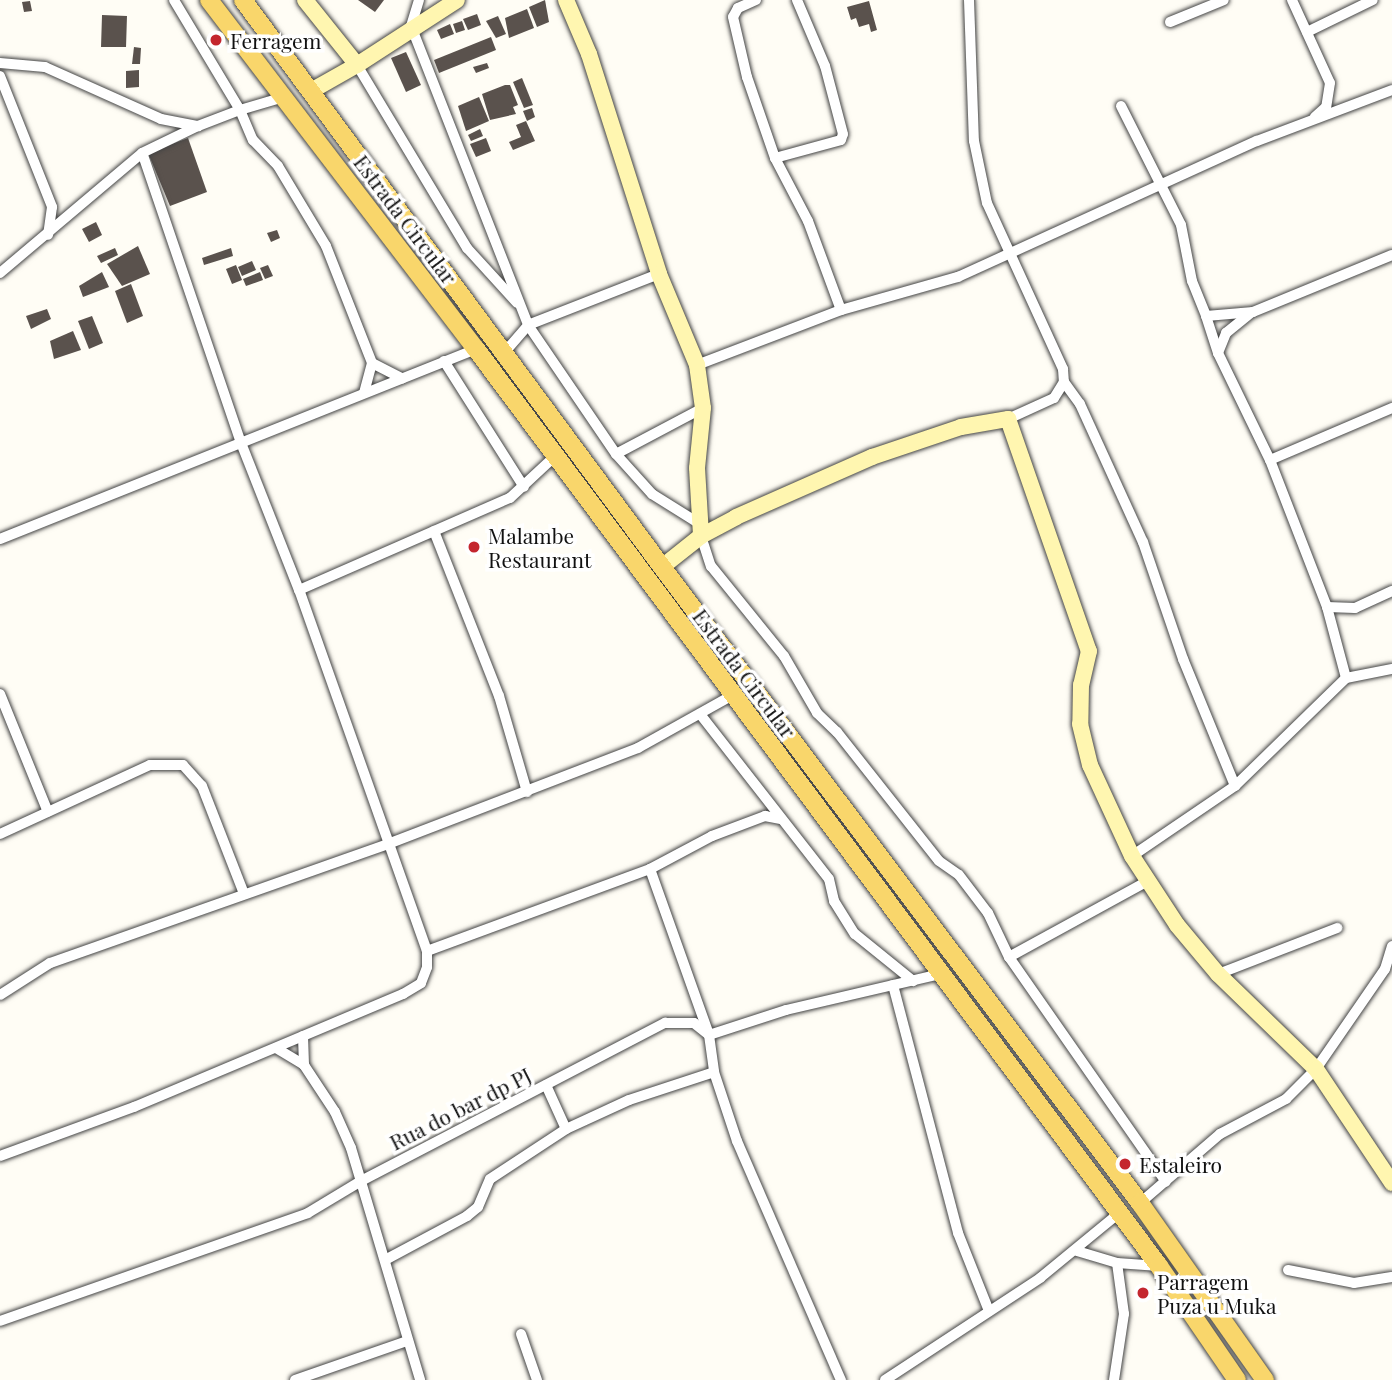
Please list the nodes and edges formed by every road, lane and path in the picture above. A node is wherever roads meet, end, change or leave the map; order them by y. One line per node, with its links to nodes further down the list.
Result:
1 (174, 0): 24 (street)
2 (209, 0): 22 (main road, Estrada Circular)
3 (243, 0): 21 (main road, Estrada Circular)
4 (305, 0): 18 (street)
5 (418, 0): 15 (street)
6 (457, 0): 15 (street)
7 (566, 0): 34 (street)
8 (756, 0): 28 (street)
9 (797, 0): 28 (street)
10 (969, 0): 31 (street)
11 (1223, 0): 14 (street)
12 (1292, 0): 16 (street)
13 (1373, 0): 16 (street)
14 (1170, 22)
15 (411, 26): 18 (street); 35 (street)
16 (1307, 32): 25 (street)
17 (0, 63): 26 (street)
18 (357, 65): 21 (street); 35 (street)
19 (0, 76): 30 (street)
20 (1392, 90): 25 (street)
21 (311, 91): 41 (main road, Estrada Circular)
22 (284, 97): 24 (street); 40 (main road, Estrada Circular)
23 (1121, 106): 29 (street)
24 (240, 110): 26 (street); 44 (street)
25 (1311, 121): 29 (street)
26 (198, 126): 27 (street)
27 (142, 153): 30 (street); 52 (street)
28 (775, 158): 36 (street)
29 (1157, 184): 31 (street); 38 (street)
30 (48, 235): 33 (street)
31 (1009, 252): 36 (street); 47 (street)
32 (1392, 255): 37 (street)
33 (0, 273)
34 (659, 274): 39 (street); 45 (street)
35 (520, 306): 39 (street)
36 (841, 310): 45 (street)
37 (1252, 312): 38 (street); 42 (street)
38 (1206, 316): 42 (street)
39 (528, 325): 41 (street); 53 (street)
40 (476, 349): 43 (street); 54 (main road, Estrada Circular)
41 (504, 353): 60 (main road, Estrada Circular)
42 (1218, 353): 55 (street)
43 (444, 362): 46 (street); 56 (street)
44 (372, 363): 46 (street); 48 (street)
45 (697, 365): 49 (street)
46 (402, 378): 48 (street)
47 (1064, 382): 51 (street); 69 (street)
48 (364, 393): 52 (street)
49 (703, 408): 53 (street); 57 (street)
50 (1392, 408): 55 (street)
51 (1008, 419): 57 (street); 77 (street)
52 (241, 443): 59 (street); 61 (street)
53 (617, 454): 57 (street)
54 (554, 457): 56 (street); 67 (main road, Estrada Circular)
55 (1270, 460): 63 (street)
56 (524, 486): 58 (street)
57 (701, 530): 60 (street); 84 (street)
58 (434, 531): 61 (street); 70 (street)
59 (0, 539)
60 (662, 567): 103 (main road, Estrada Circular)
61 (299, 590): 76 (street)
62 (1392, 591): 63 (street)
63 (1327, 607): 65 (street)
64 (1392, 669): 65 (street)
65 (1346, 678): 69 (street)
66 (0, 694): 72 (street)
67 (733, 695): 68 (street); 86 (main road, Estrada Circular)
68 (700, 714): 70 (street); 71 (street)
69 (1235, 786): 77 (street)
70 (527, 792): 76 (street)
71 (768, 800): 73 (street); 74 (street)
72 (48, 812): 75 (street); 80 (street)
73 (765, 816): 74 (street); 78 (street)
74 (781, 819): 88 (street)
75 (0, 834)
76 (388, 844): 80 (street); 83 (street)
77 (1132, 856): 79 (street)
78 (650, 869): 83 (street); 91 (street)
79 (1147, 881): 84 (street); 87 (street)
80 (244, 894): 90 (street)
81 (1337, 928): 87 (street)
82 (1392, 946): 85 (street)
83 (427, 951): 92 (street)
84 (1009, 957): 101 (street)
85 (1388, 967): 95 (street)
86 (941, 974): 88 (street); 104 (main road, Estrada Circular)
87 (1218, 974): 95 (street)
88 (913, 981): 89 (street)
89 (894, 985): 91 (street); 111 (street)
90 (0, 995)
91 (709, 1035): 96 (street); 97 (street, Rua do bar dp PJ)
92 (303, 1036): 93 (street); 94 (street)
93 (276, 1048): 94 (street); 99 (street)
94 (304, 1065): 100 (street)
95 (1316, 1069): 101 (street); 102 (street)
96 (714, 1072): 98 (street); 118 (street)
97 (546, 1085): 98 (street); 100 (street, Rua do bar dp PJ)
98 (566, 1129): 106 (street)
99 (0, 1156)
100 (361, 1181): 106 (street); 112 (street, Rua do bar dp PJ)
101 (1166, 1182): 103 (street)
102 (1392, 1183)
103 (1140, 1203): 122 (main road, Estrada Circular)
104 (1119, 1213): 105 (street); 108 (main road, Estrada Circular)
105 (1077, 1251): 107 (street); 111 (street)
106 (386, 1261): 114 (street)
107 (1117, 1263): 108 (street); 120 (street)
108 (1159, 1266): 121 (main road, Estrada Circular)
109 (1288, 1270): 110 (street)
110 (1392, 1277)
111 (989, 1311): 119 (street)
112 (0, 1321)
113 (521, 1334): 117 (street)
114 (407, 1341): 115 (street); 116 (street)
115 (295, 1380)
116 (420, 1380)
117 (537, 1380)
118 (841, 1380)
119 (885, 1380)
120 (1114, 1380)
121 (1237, 1380)
122 (1265, 1380)

